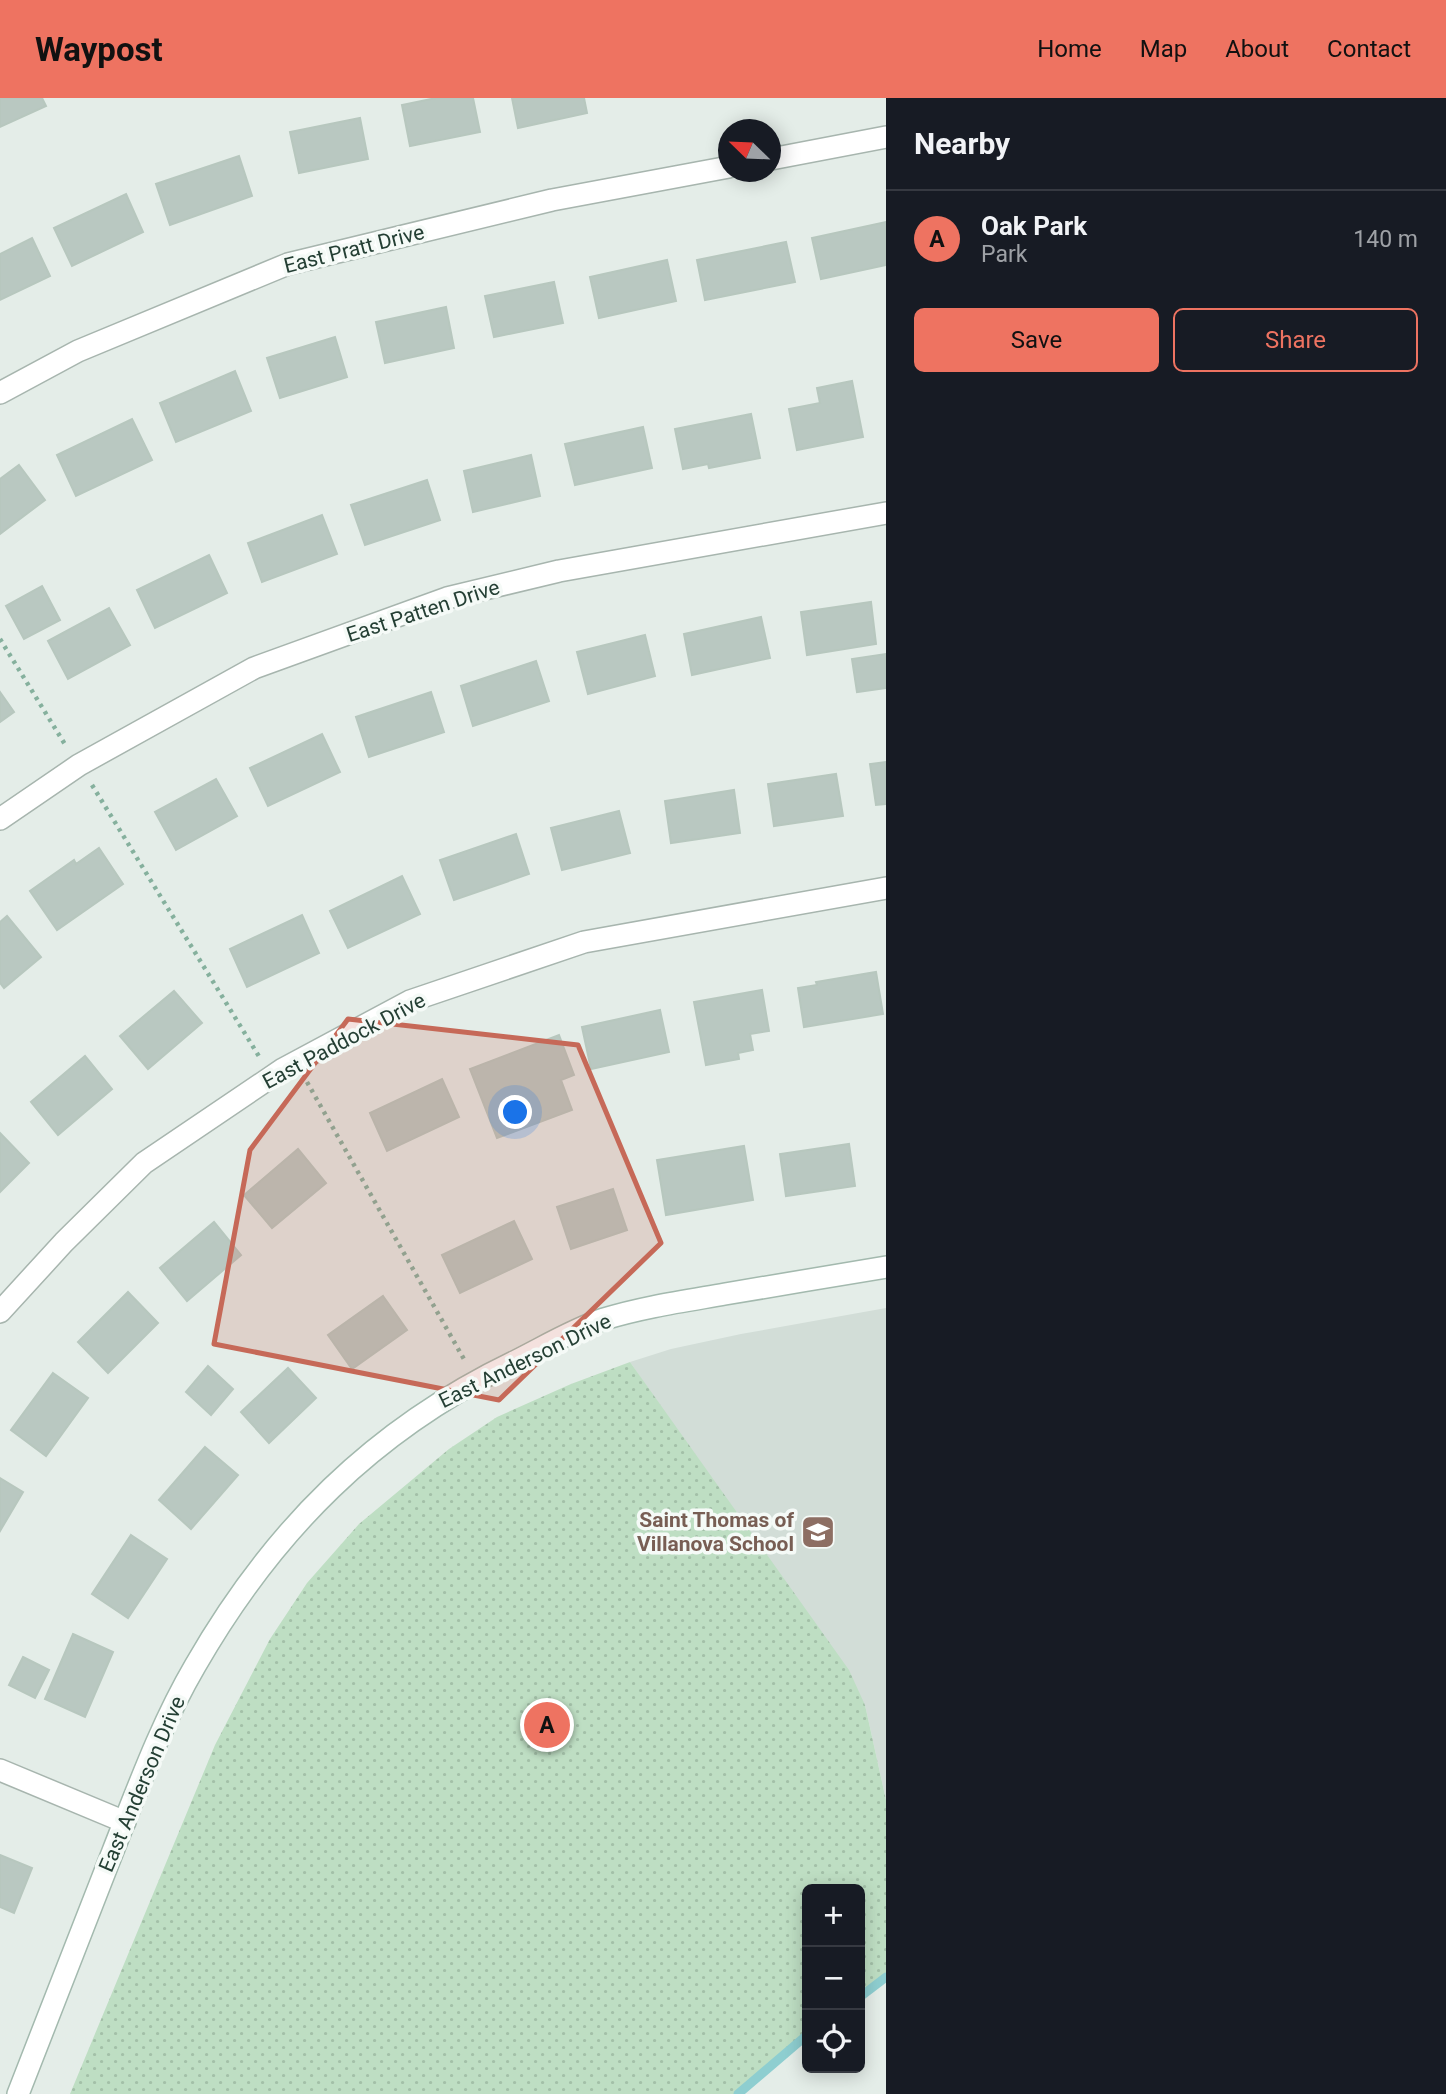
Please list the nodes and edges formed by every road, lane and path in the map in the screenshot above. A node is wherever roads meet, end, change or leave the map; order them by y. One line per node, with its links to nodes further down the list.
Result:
1 (886, 137): 2 (street)
2 (781, 157)
3 (718, 169): 4 (street, East Pratt Drive)
4 (0, 393)
5 (886, 513): 7 (street, East Patten Drive)
6 (0, 639): 7 (path)
7 (79, 765): 8 (street, East Patten Drive); 10 (path)
8 (0, 819)
9 (886, 888): 10 (street, East Paddock Drive)
10 (283, 1069): 12 (street, East Paddock Drive); 13 (path)
11 (886, 1267): 13 (street, East Anderson Drive)
12 (0, 1312)
13 (476, 1380): 15 (street, East Anderson Drive)
14 (0, 1769): 15 (street)
15 (125, 1822): 16 (street, East Anderson Drive)
16 (18, 2094)

